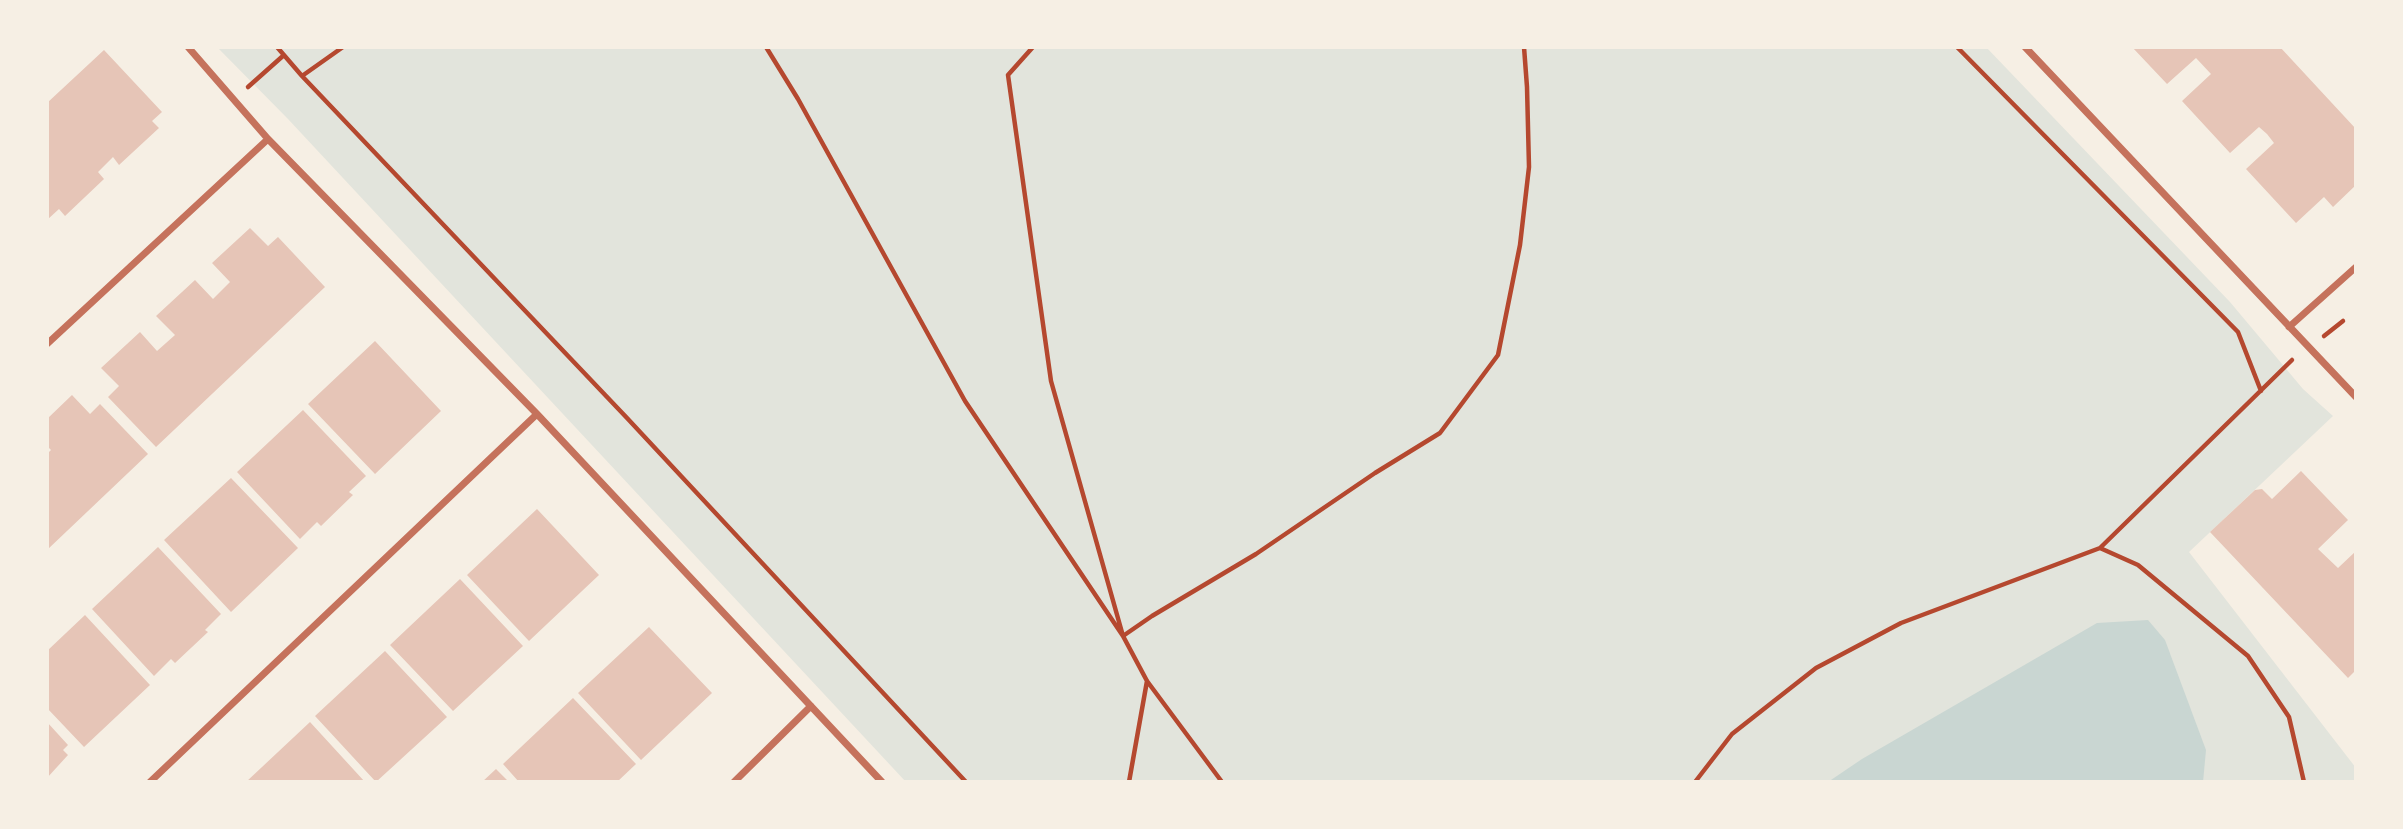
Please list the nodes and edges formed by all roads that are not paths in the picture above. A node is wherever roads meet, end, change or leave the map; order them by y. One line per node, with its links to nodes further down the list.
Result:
1 (188, 47): 3 (street)
2 (2025, 47): 5 (street)
3 (268, 139): 6 (street); 8 (street)
4 (2356, 267): 5 (street)
5 (2289, 327): 7 (street)
6 (47, 344)
7 (2356, 397)
8 (537, 414): 9 (street); 10 (street)
9 (811, 706): 11 (street); 12 (street)
10 (150, 782)
11 (734, 782)
12 (882, 782)

